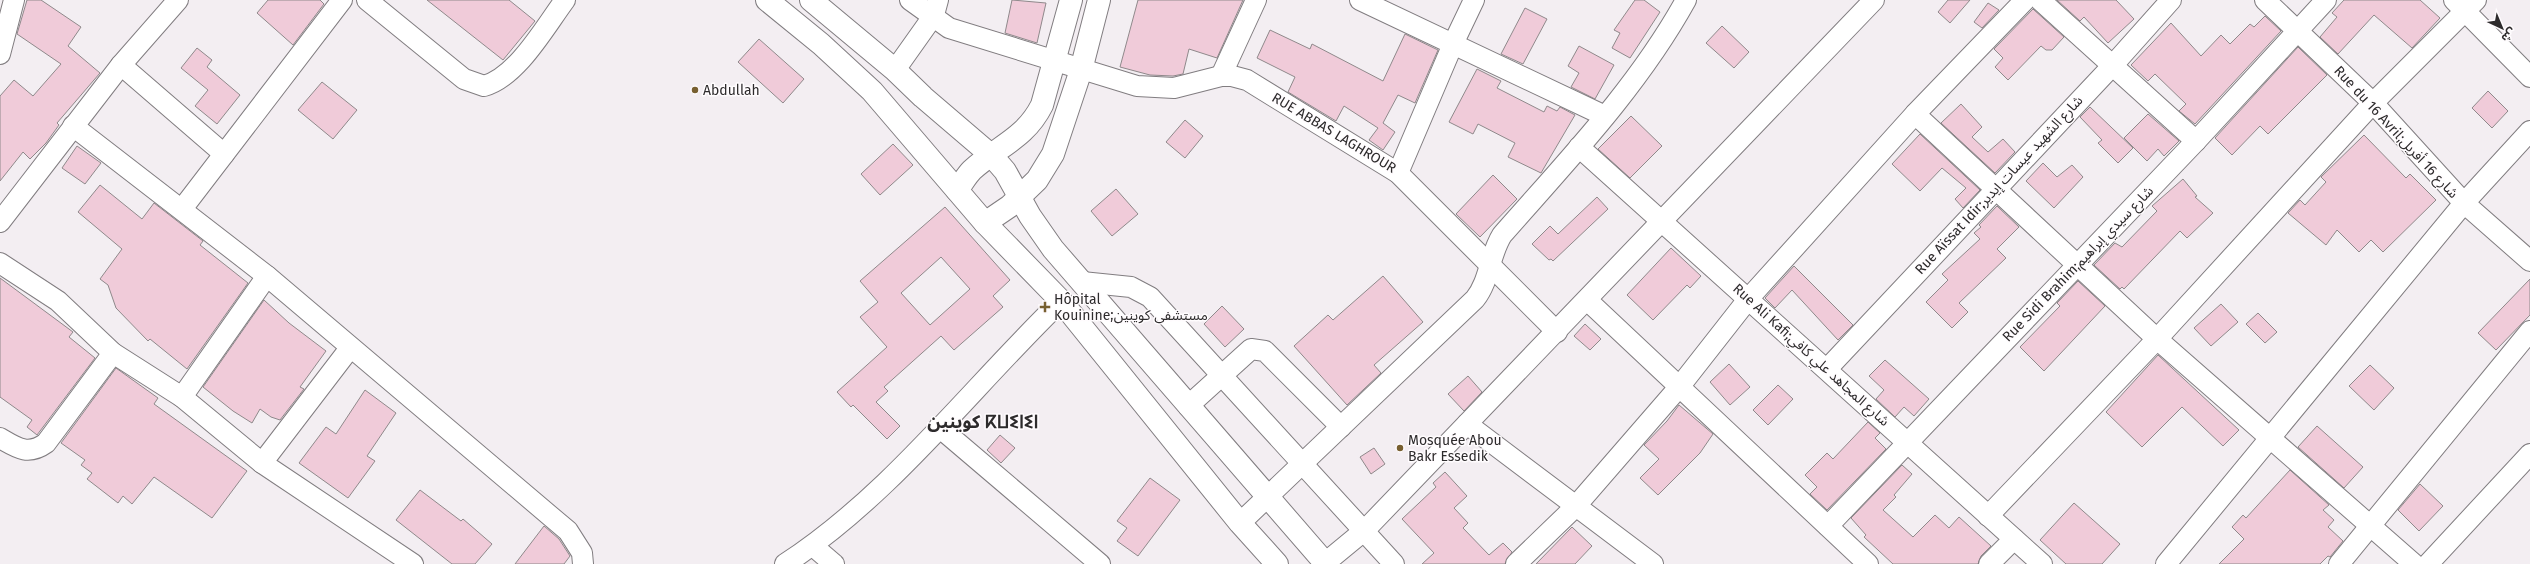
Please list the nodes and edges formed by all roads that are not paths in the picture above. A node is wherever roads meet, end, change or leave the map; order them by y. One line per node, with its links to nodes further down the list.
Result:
1 (178, 0): 27 (street)
2 (342, 0): 40 (street)
3 (367, 0): 4 (street)
4 (565, 0)
5 (767, 0): 44 (main road)
6 (811, 0): 29 (main road)
7 (910, 0): 22 (street, RUE ABBAS LAGHROUR)
8 (1071, 0): 26 (main road)
9 (1099, 0): 30 (main road)
10 (1256, 0): 31 (street)
11 (1360, 0): 24 (street)
12 (1474, 0): 24 (street)
13 (1874, 0): 49 (street)
14 (2040, 0): 28 (street)
15 (2171, 0): 28 (street, Rue Aïssat Idir;شارع الشهيد عيسات إيدير)
16 (2265, 0): 23 (street, Rue du 16 Avril;شارع 16 أفريل)
17 (2326, 0): 23 (street, Rue Sidi Brahim;شارع سيدي إبراهيم)
18 (10, 1): 25 (street)
19 (1682, 1): 35 (street)
20 (2018, 2): 34 (street)
21 (2465, 3): 32 (street); 33 (street)
22 (936, 7): 26 (street, RUE ABBAS LAGHROUR); 29 (street)
23 (2297, 30): 33 (street, Rue du 16 Avril;شارع 16 أفريل); 38 (street, Rue Sidi Brahim;شارع سيدي إبراهيم)
24 (1453, 44): 35 (street); 42 (street)
25 (0, 54)
26 (1054, 61): 30 (street, RUE ABBAS LAGHROUR); 41 (main road)
27 (121, 65): 36 (street); 40 (street)
28 (2113, 65): 38 (street); 43 (street, Rue Aïssat Idir;شارع الشهيد عيسات إيدير)
29 (895, 70): 41 (main road)
30 (1082, 70): 31 (street, RUE ABBAS LAGHROUR); 45 (main road)
31 (1221, 76): 42 (street, RUE ABBAS LAGHROUR)
32 (2530, 77)
33 (2373, 103): 46 (street, Rue du 16 Avril;شارع 16 أفريل); 62 (street)
34 (1915, 114): 43 (street); 57 (street)
35 (1605, 116): 39 (street)
36 (73, 126): 47 (street); 48 (street)
37 (2530, 131): 46 (street)
38 (2196, 141): 54 (street, Rue Sidi Brahim;شارع سيدي إبراهيم)
39 (1579, 147): 49 (street, Rue Ali Kafi;شارع المجاهد علي كافي); 53 (street)
40 (224, 154): 47 (street)
41 (992, 156): 44 (main road); 45 (main road)
42 (1398, 173): 53 (street, RUE ABBAS LAGHROUR)
43 (1996, 187): 54 (street); 65 (street, Rue Aïssat Idir;شارع الشهيد عيسات إيدير)
44 (957, 190): 50 (main road)
45 (1020, 196): 50 (main road); 56 (main road)
46 (2464, 203): 51 (street, Rue du 16 Avril;شارع 16 أفريل); 74 (street)
47 (182, 209): 55 (street)
48 (0, 222)
49 (1662, 222): 57 (street, Rue Ali Kafi;شارع المجاهد علي كافي); 58 (street)
50 (985, 223): 59 (main road)
51 (2530, 261)
52 (0, 263): 64 (street)
53 (1490, 264): 61 (street, RUE ABBAS LAGHROUR); 72 (street)
54 (2076, 266): 62 (street); 75 (street, Rue Sidi Brahim;شارع سيدي إبراهيم)
55 (267, 276): 63 (street); 68 (street)
56 (1082, 282): 66 (street); 69 (main road)
57 (1749, 298): 65 (street, Rue Ali Kafi;شارع المجاهد علي كافي); 67 (street)
58 (1587, 300): 61 (street); 67 (street)
59 (1061, 301): 71 (street); 82 (main road)
60 (2530, 331): 84 (street)
61 (1557, 332): 70 (street)
62 (2157, 339): 74 (street); 81 (street)
63 (350, 348): 77 (street); 89 (street)
64 (113, 353): 68 (street); 73 (street)
65 (1827, 369): 75 (street, Rue Ali Kafi;شارع المجاهد علي كافي)
66 (1222, 374): 69 (street); 72 (street); 78 (street)
67 (1680, 386): 80 (street); 83 (street)
68 (182, 397): 77 (street)
69 (1188, 406): 79 (main road)
70 (1467, 424): 80 (street); 85 (street)
71 (939, 427): 87 (street); 92 (street)
72 (1340, 427): 78 (street)
73 (0, 438)
74 (2269, 438): 84 (street); 101 (street)
75 (1907, 442): 81 (street, Rue Ali Kafi;شارع المجاهد علي كافي); 83 (street, Rue Sidi Brahim;شارع سيدي إبراهيم)
76 (2530, 454): 104 (street)
77 (262, 462): 88 (street)
78 (1302, 462): 79 (street); 85 (street)
79 (1267, 496): 82 (street); 94 (main road)
80 (1575, 507): 96 (street); 97 (street)
81 (1988, 516): 86 (street, Rue Ali Kafi;شارع المجاهد علي كافي)
82 (1240, 522): 93 (main road)
83 (1828, 526): 98 (street)
84 (2369, 526): 102 (street); 103 (street)
85 (1365, 530): 94 (street); 95 (street)
86 (2014, 539): 99 (street); 100 (street, Rue Ali Kafi;شارع المجاهد علي كافي)
87 (813, 546): 90 (street); 91 (street)
88 (413, 564)
89 (583, 564)
90 (785, 564)
91 (834, 564)
92 (1100, 564)
93 (1277, 564)
94 (1326, 564)
95 (1394, 564)
96 (1516, 564)
97 (1653, 564)
98 (1868, 564)
99 (1989, 564)
100 (2042, 564)
101 (2166, 564)
102 (2338, 564)
103 (2414, 564)
104 (2428, 564)

